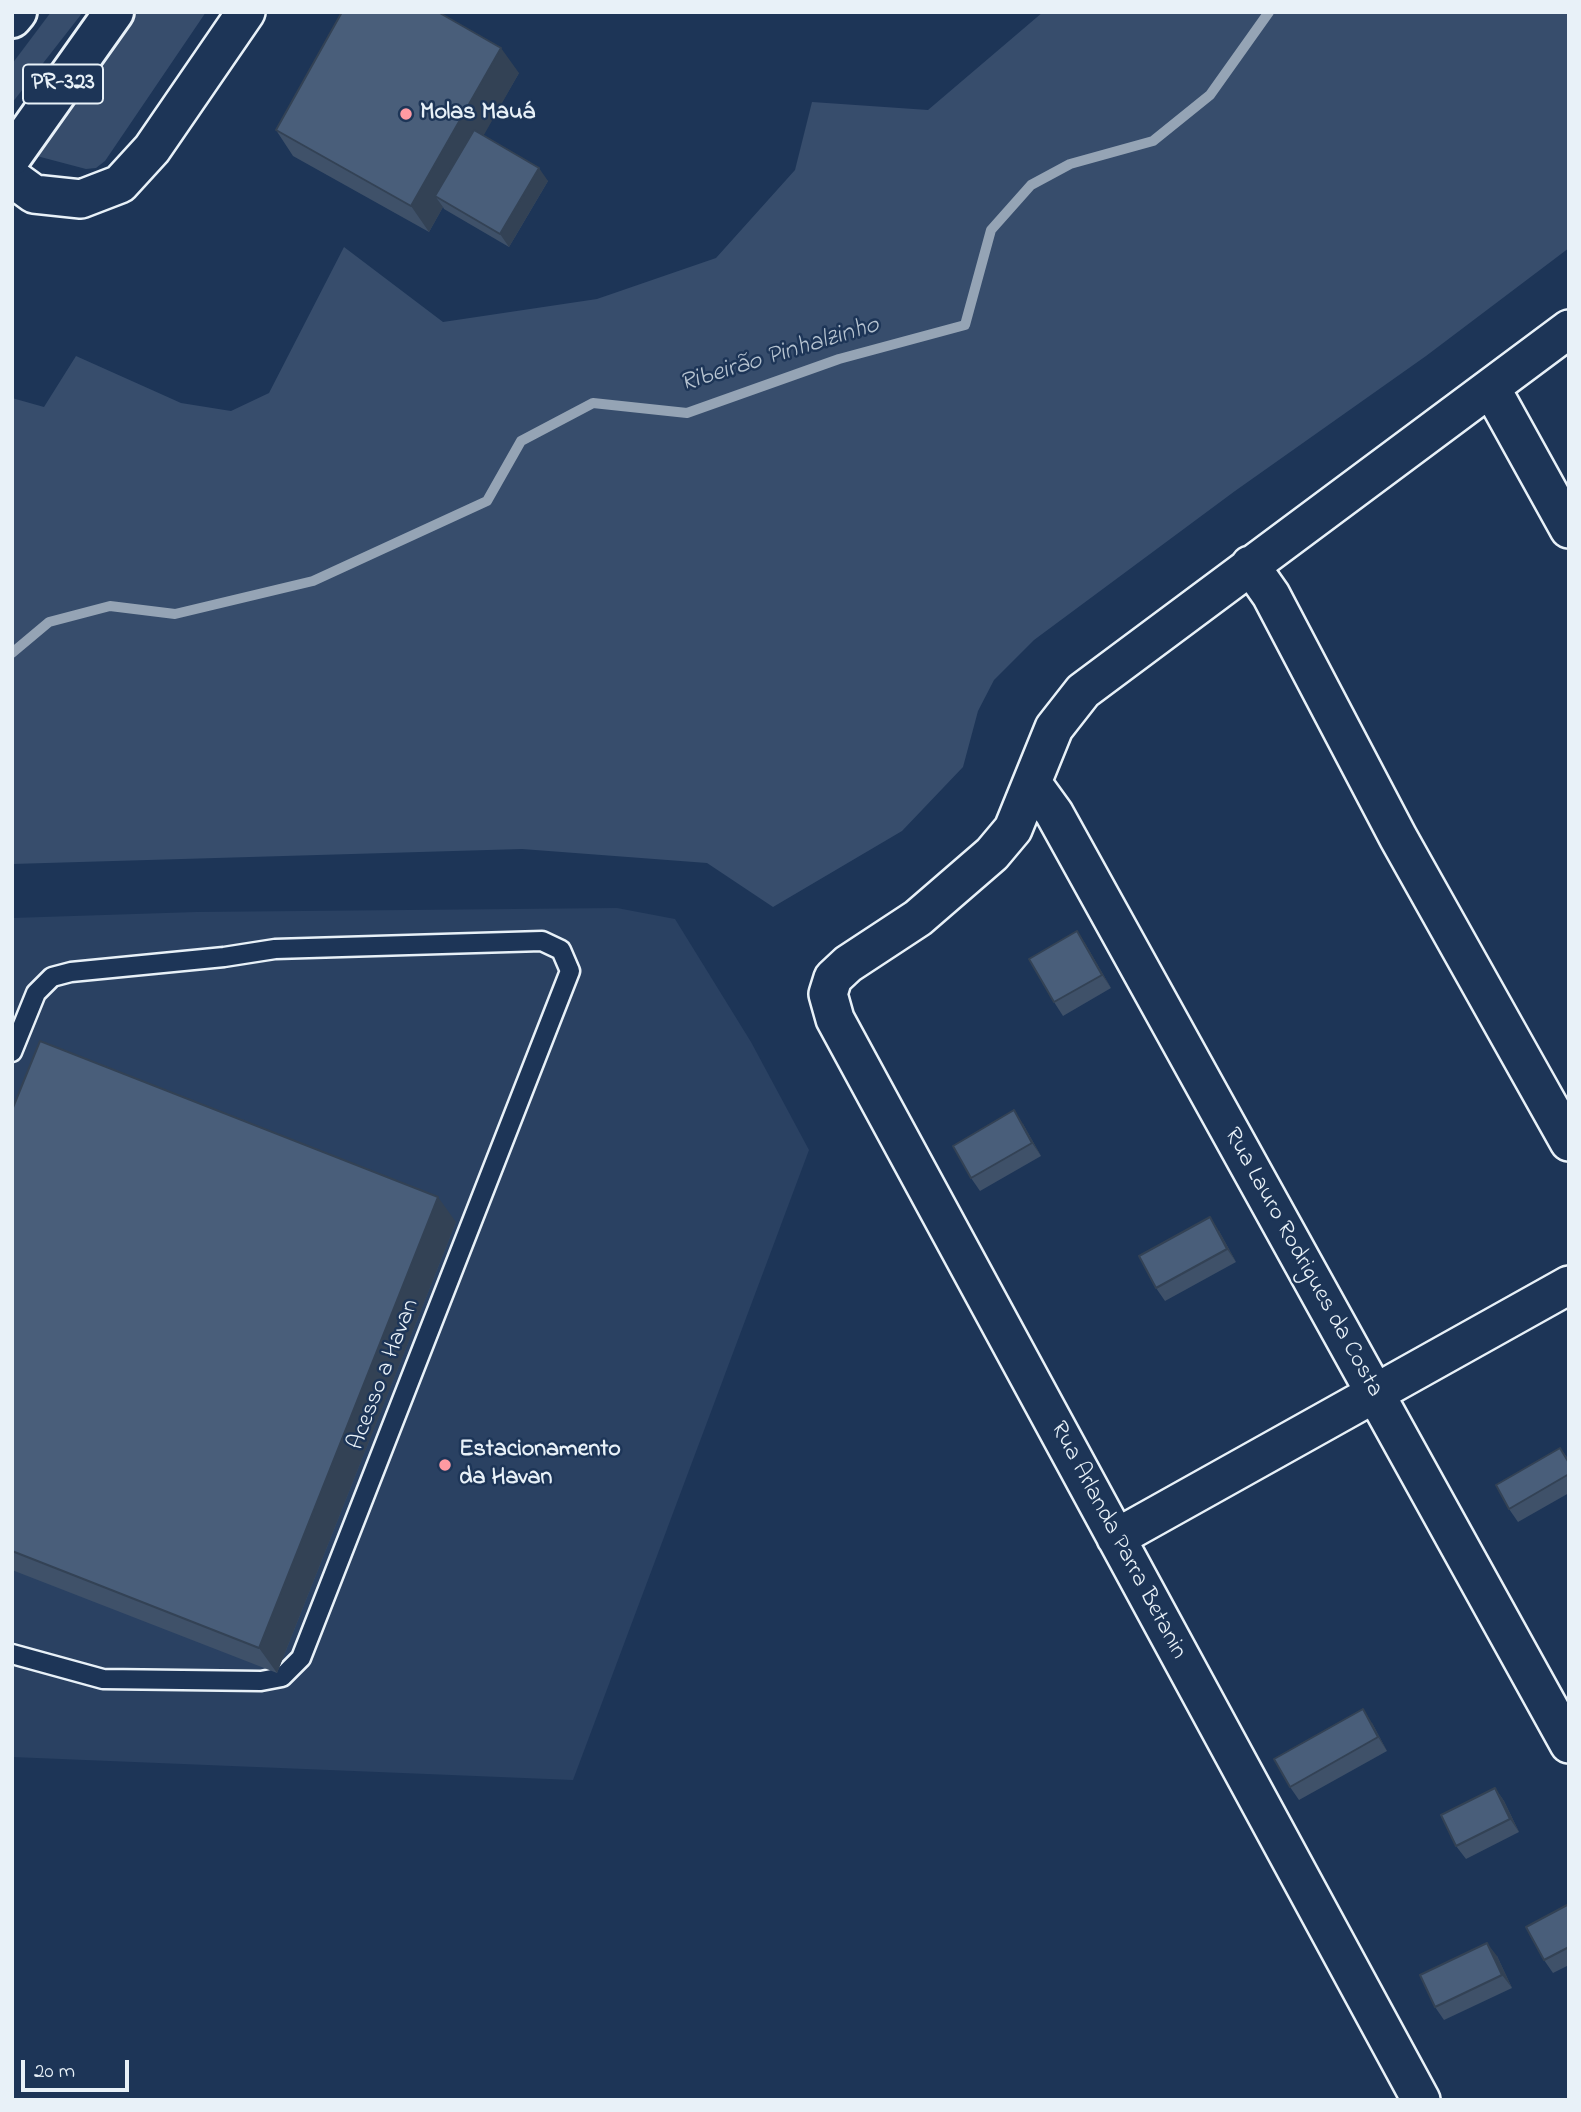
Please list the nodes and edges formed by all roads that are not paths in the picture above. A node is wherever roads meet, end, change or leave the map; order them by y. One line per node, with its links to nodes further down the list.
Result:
1 (17, 12): 4 (highway)
2 (114, 12): 5 (highway, PR-323)
3 (246, 12): 6 (street)
4 (12, 18)
5 (12, 156)
6 (12, 178)
7 (1569, 329): 8 (street)
8 (1491, 388): 9 (street); 10 (street)
9 (1569, 529)
10 (1250, 565): 11 (street); 13 (street)
11 (1034, 783): 15 (street, Rua Lauro Rodrigues da Costa); 16 (street, Rua Arlanda Parra Betanin)
12 (12, 1052): 17 (lane, Acesso a Havan)
13 (1569, 1142)
14 (1569, 1285): 15 (street)
15 (1374, 1393): 16 (street); 18 (street, Rua Lauro Rodrigues da Costa)
16 (1116, 1538): 19 (street, Rua Arlanda Parra Betanin)
17 (12, 1654)
18 (1569, 1744)
19 (1421, 2100)

